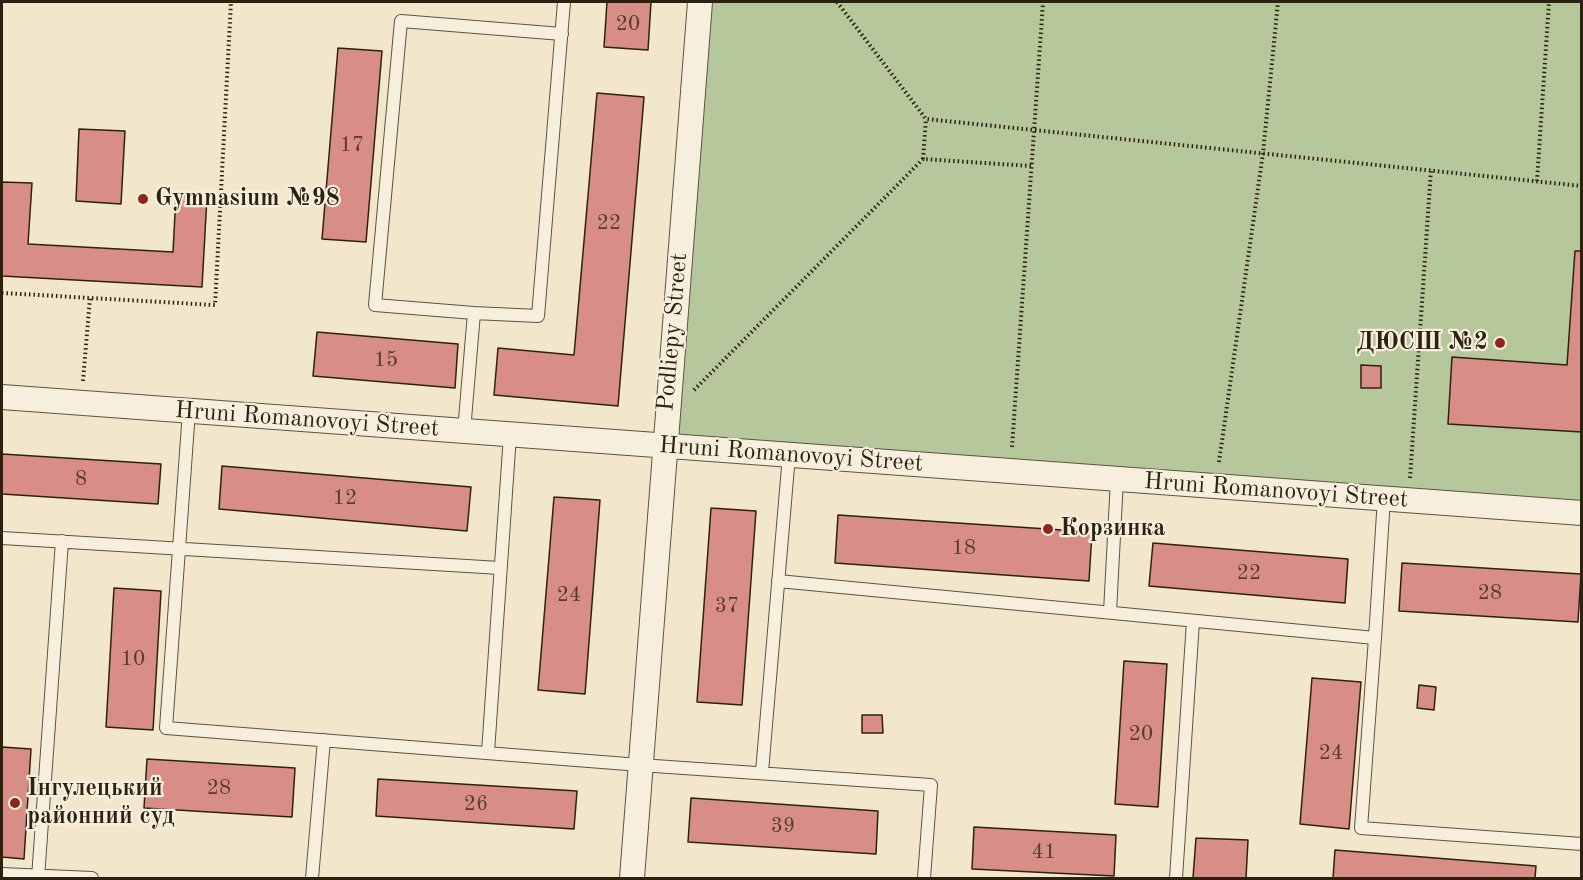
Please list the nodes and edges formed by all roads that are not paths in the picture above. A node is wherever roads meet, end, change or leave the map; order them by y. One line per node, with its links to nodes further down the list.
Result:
1 (564, 2): 3 (lane)
2 (700, 2): 9 (street, Podliepy Street)
3 (562, 34): 4 (lane); 4 (lane)
4 (474, 313): 7 (lane)
5 (2, 397): 6 (street, Hruni Romanovoyi Street)
6 (189, 411): 7 (street, Hruni Romanovoyi Street); 16 (lane)
7 (464, 431): 8 (street, Hruni Romanovoyi Street)
8 (510, 435): 9 (street, Hruni Romanovoyi Street); 17 (lane)
9 (664, 446): 10 (street, Hruni Romanovoyi Street); 24 (street, Podliepy Street)
10 (789, 455): 11 (street, Hruni Romanovoyi Street); 18 (lane)
11 (1117, 479): 12 (street, Hruni Romanovoyi Street); 19 (lane)
12 (1384, 498): 13 (street, Hruni Romanovoyi Street); 21 (lane)
13 (1581, 513)
14 (2, 537): 15 (lane)
15 (62, 541): 16 (lane); 28 (lane)
16 (179, 549): 17 (lane); 22 (lane)
17 (500, 568): 23 (lane)
18 (778, 581): 19 (lane); 25 (lane)
19 (1110, 612): 20 (lane)
20 (1193, 621): 21 (lane); 33 (lane)
21 (1375, 638): 26 (lane)
22 (324, 740): 23 (lane); 30 (lane)
23 (488, 752): 24 (lane)
24 (640, 765): 25 (lane); 31 (street, Podliepy Street)
25 (762, 772): 32 (lane)
26 (1581, 844)
27 (2, 874): 28 (lane)
28 (38, 877): 29 (lane)
29 (92, 879)
30 (312, 879)
31 (632, 879)
32 (924, 879)
33 (1176, 879)

